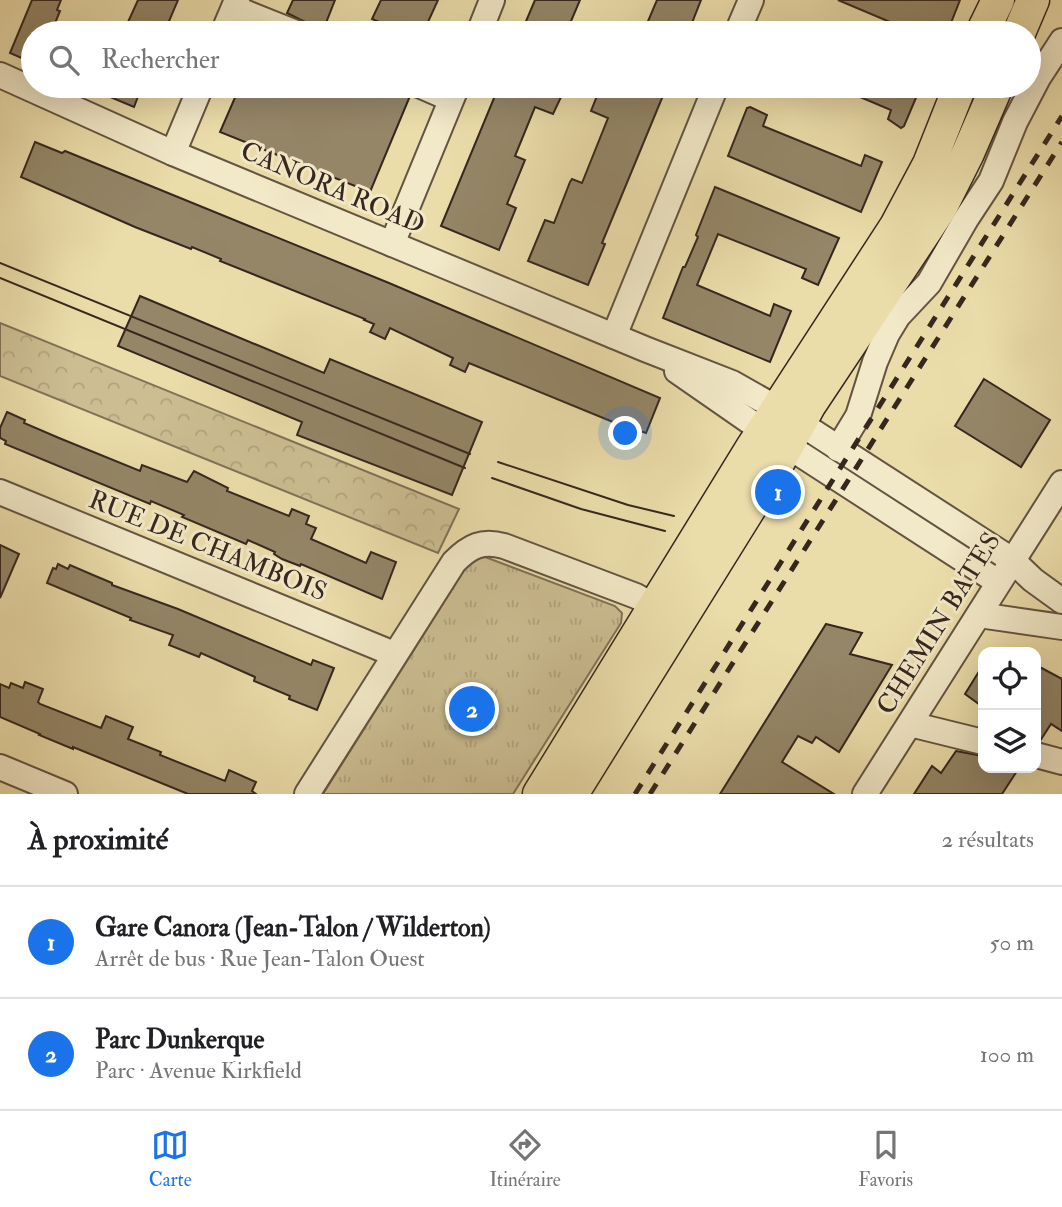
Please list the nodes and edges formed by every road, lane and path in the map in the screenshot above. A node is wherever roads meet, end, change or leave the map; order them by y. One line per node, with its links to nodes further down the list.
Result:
1 (492, 0): 8 (street)
2 (751, 0): 9 (street)
3 (998, 0): 10 (main road)
4 (1033, 0): 11 (main road)
5 (236, 4): 6 (street); 7 (street)
6 (228, 21)
7 (271, 21)
8 (484, 21)
9 (742, 21)
10 (988, 21)
11 (1024, 21)
12 (1062, 41): 13 (street)
13 (1041, 73)
14 (0, 75): 15 (street, CANORA ROAD)
15 (21, 84)
16 (51, 98): 23 (street, CANORA ROAD)
17 (196, 98): 23 (street)
18 (452, 98): 24 (street)
19 (711, 98): 25 (street)
20 (955, 98): 26 (main road)
21 (993, 98): 26 (main road)
22 (1028, 98): 27 (street)
23 (173, 153): 24 (street, CANORA ROAD)
24 (392, 244): 25 (street, CANORA ROAD)
25 (614, 336): 26 (street, CANORA ROAD)
26 (782, 427): 27 (street); 31 (street); 33 (main road)
27 (838, 449): 30 (street)
28 (1062, 482): 30 (street, CHEMIN BATES)
29 (0, 492): 36 (street, RUE DE CHAMBOIS)
30 (1012, 560): 31 (street, CHEMIN BATES); 32 (street)
31 (998, 582): 34 (street, CHEMIN BATES)
32 (1062, 601)
33 (668, 612): 36 (street); 44 (main road); 45 (main road)
34 (979, 615): 35 (street); 37 (street, CHEMIN BATES)
35 (1062, 627)
36 (394, 654): 43 (street)
37 (911, 723): 38 (street); 46 (street, CHEMIN BATES)
38 (978, 741)
39 (1041, 756): 40 (street)
40 (1062, 762)
41 (0, 767): 42 (street)
42 (65, 794)
43 (307, 794)
44 (539, 794)
45 (572, 794)
46 (865, 794)

